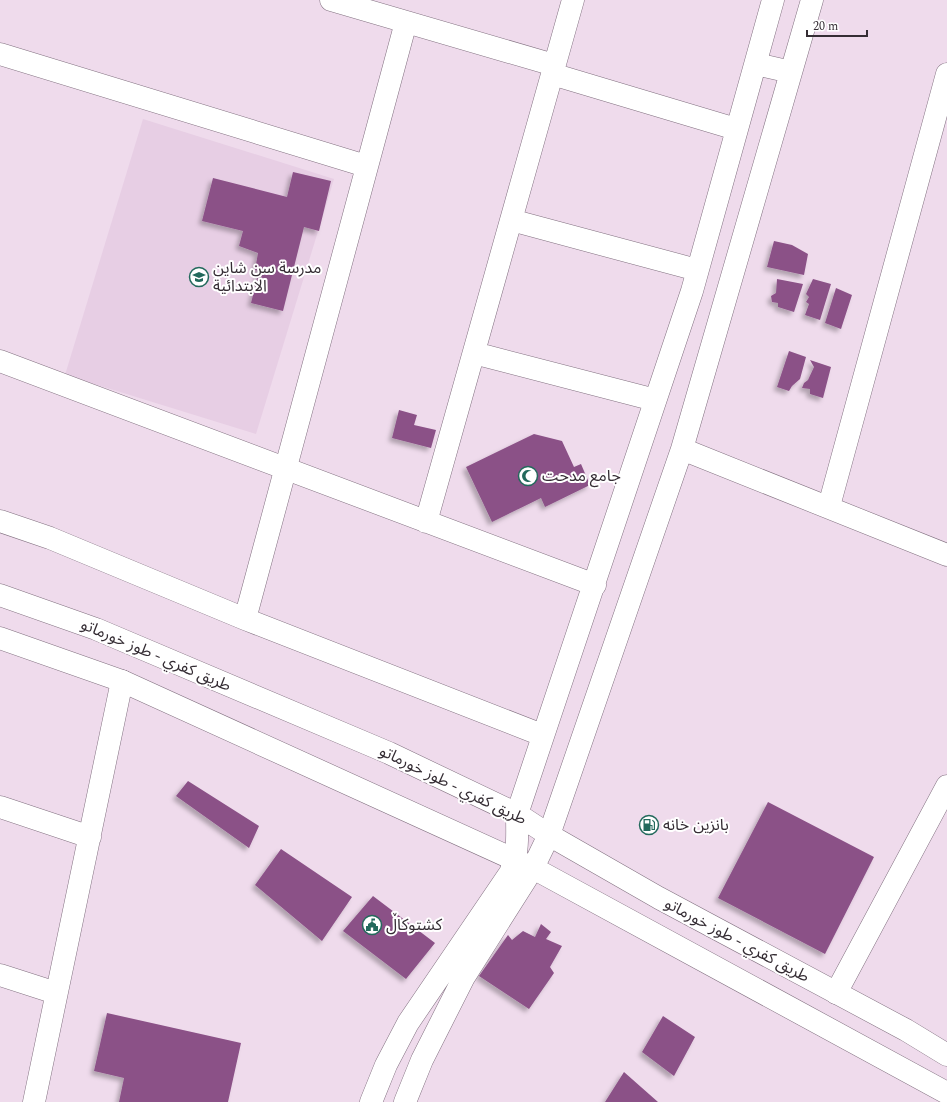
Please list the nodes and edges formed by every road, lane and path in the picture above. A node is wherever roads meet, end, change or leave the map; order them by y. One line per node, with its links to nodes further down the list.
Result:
1 (331, 0): 5 (street)
2 (573, 0): 9 (street)
3 (773, 0): 8 (street)
4 (812, 0): 10 (street)
5 (385, 8): 6 (street)
6 (406, 22): 9 (street); 13 (street)
7 (0, 54): 13 (street)
8 (756, 64): 10 (street); 12 (street)
9 (553, 70): 12 (street); 14 (street)
10 (791, 72): 19 (street)
11 (947, 74): 21 (street)
12 (736, 129): 15 (street)
13 (366, 166): 20 (street)
14 (511, 220): 15 (street); 16 (street)
15 (697, 270): 18 (street)
16 (474, 353): 18 (street); 23 (street)
17 (0, 361): 20 (street)
18 (655, 400): 25 (street)
19 (682, 449): 21 (street); 34 (street)
20 (286, 469): 23 (street); 27 (street)
21 (829, 506): 24 (street)
22 (0, 521): 27 (street)
23 (426, 522): 25 (street)
24 (947, 555)
25 (595, 585): 30 (street)
26 (0, 595): 33 (street, طريق كفري - طوز خورماتو)
27 (245, 619): 30 (street)
28 (0, 638): 29 (street)
29 (122, 681): 35 (street); 36 (street)
30 (542, 734): 33 (street)
31 (947, 786): 39 (street)
32 (0, 807): 35 (street)
33 (517, 814): 34 (street, طريق كفري - طوز خورماتو); 36 (street)
34 (549, 835): 36 (street); 39 (street, طريق كفري - طوز خورماتو)
35 (90, 837): 38 (street)
36 (524, 865): 40 (street); 42 (street); 43 (street)
37 (0, 975): 38 (street)
38 (56, 993): 44 (street)
39 (836, 993): 41 (street, طريق كفري - طوز خورماتو)
40 (394, 1047): 42 (street); 45 (street)
41 (947, 1055)
42 (422, 1060): 46 (street)
43 (947, 1093)
44 (34, 1102)
45 (371, 1102)
46 (405, 1102)

